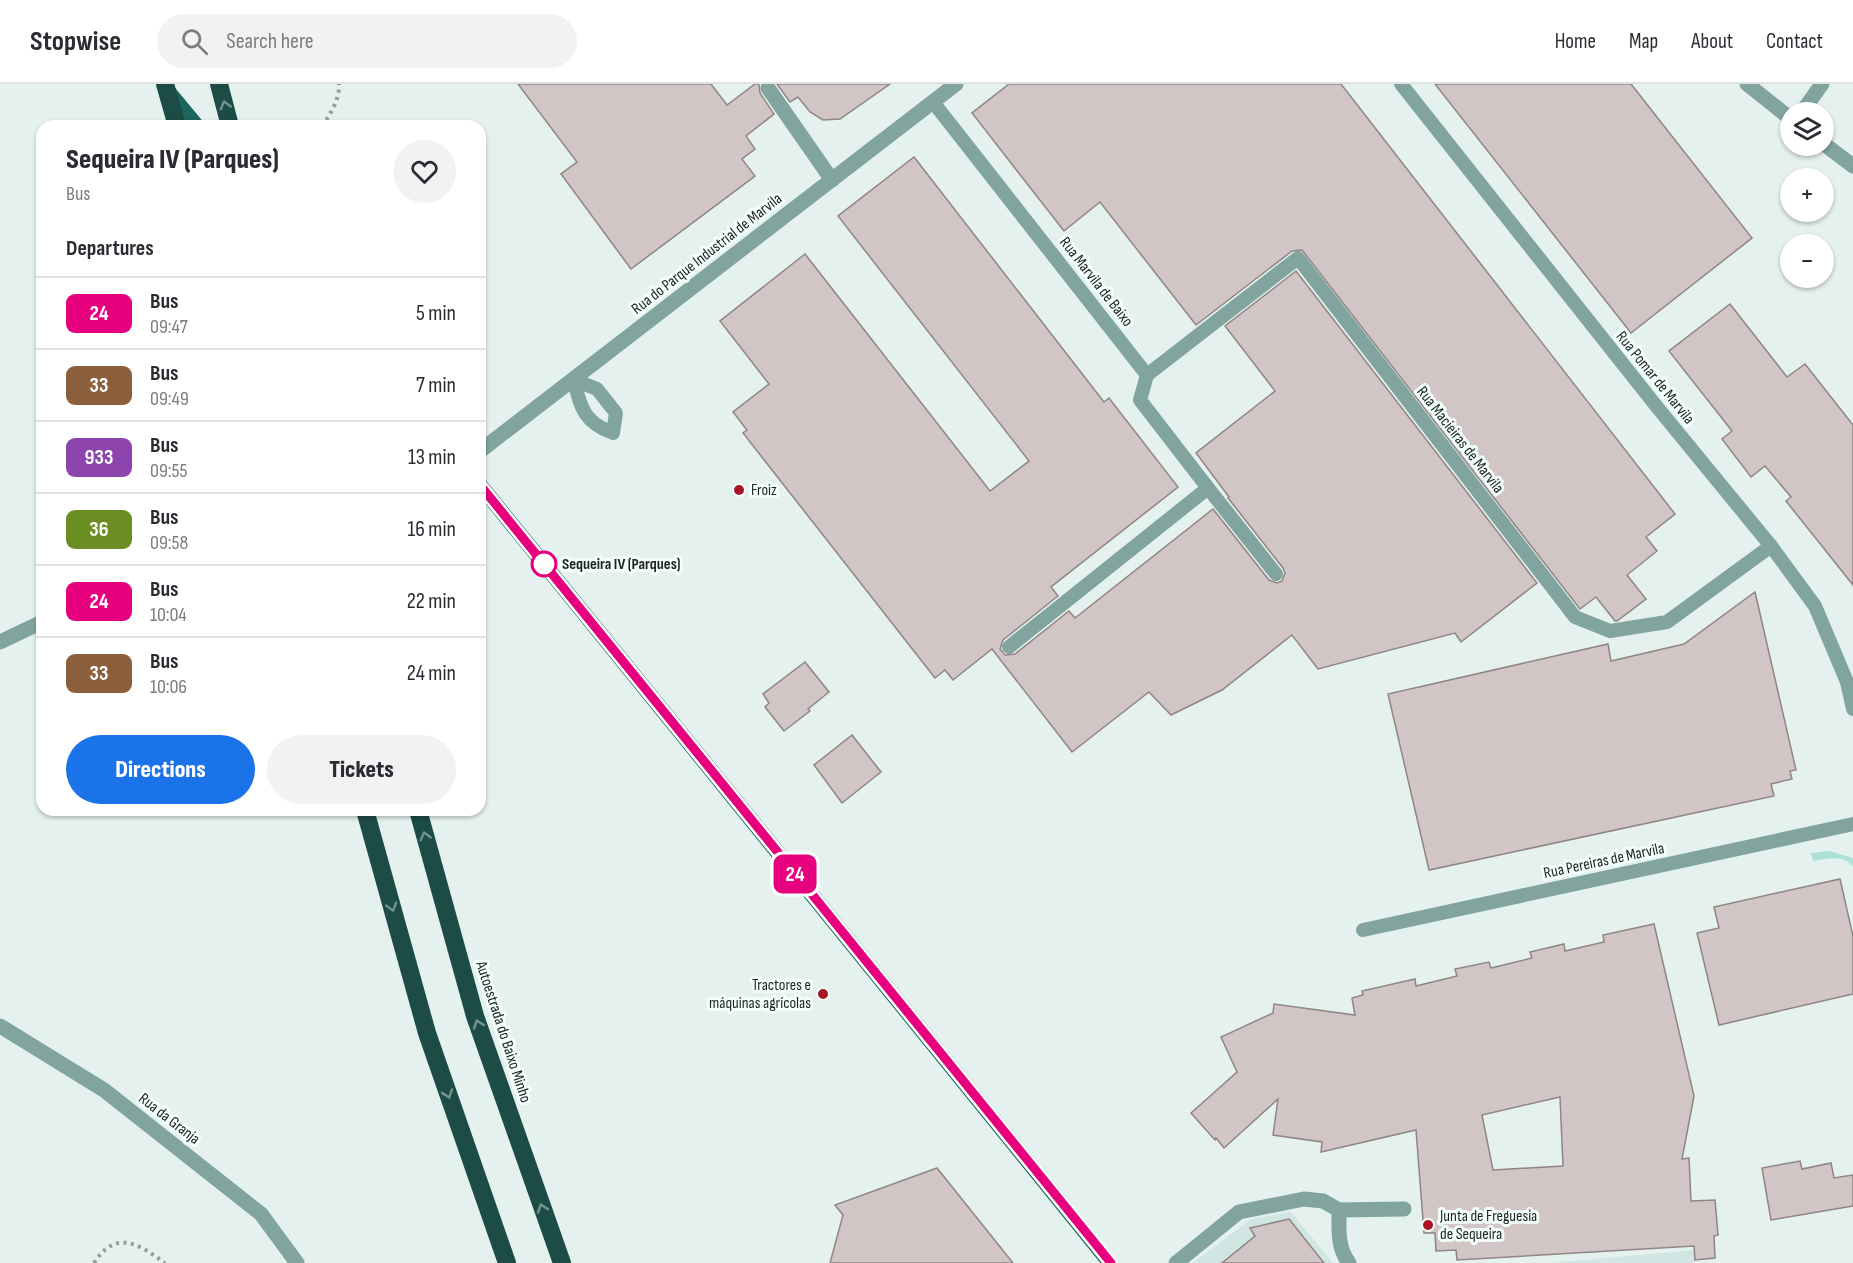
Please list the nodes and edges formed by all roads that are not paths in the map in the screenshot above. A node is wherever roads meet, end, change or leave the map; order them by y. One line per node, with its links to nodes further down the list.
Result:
1 (164, 84): 11 (highway, bridge); 12 (main road)
2 (219, 84): 13 (highway, one-way to 2)
3 (956, 84): 8 (street, Rua do Parque Industrial de Marvila)
4 (1401, 84): 21 (lane, Rua Pomar de Marvila)
5 (1747, 84): 10 (street)
6 (1822, 84): 9 (street)
7 (768, 88): 16 (street)
8 (933, 102): 16 (street, Rua do Parque Industrial de Marvila); 17 (lane, Rua Marvila de Baixo)
9 (1809, 102)
10 (1780, 110)
11 (175, 120)
12 (192, 120)
13 (228, 120)
14 (1834, 152): 15 (street)
15 (1853, 166)
16 (832, 180): 18 (street, Rua do Parque Industrial de Marvila)
17 (1147, 375): 19 (lane); 21 (lane, Rua Macieiras de Marvila)
18 (486, 446)
19 (1208, 488): 22 (lane); 25 (lane)
20 (486, 492): 37 (main road)
21 (1771, 546): 26 (lane, Rua Pomar de Marvila)
22 (1276, 574)
23 (36, 625): 24 (street)
24 (0, 642)
25 (1009, 647)
26 (1853, 709)
27 (367, 816): 35 (highway, one-way to 35)
28 (420, 816): 36 (highway, Autoestrada do Baixo Minho, one-way to 28)
29 (1853, 824): 30 (lane, Rua Pereiras de Marvila)
30 (1363, 930)
31 (0, 1026): 34 (street, Rua da Granja)
32 (1404, 1209): 33 (street)
33 (1339, 1210): 38 (street); 39 (street)
34 (297, 1263)
35 (507, 1263)
36 (562, 1263)
37 (1110, 1263)
38 (1176, 1263)
39 (1349, 1263)

